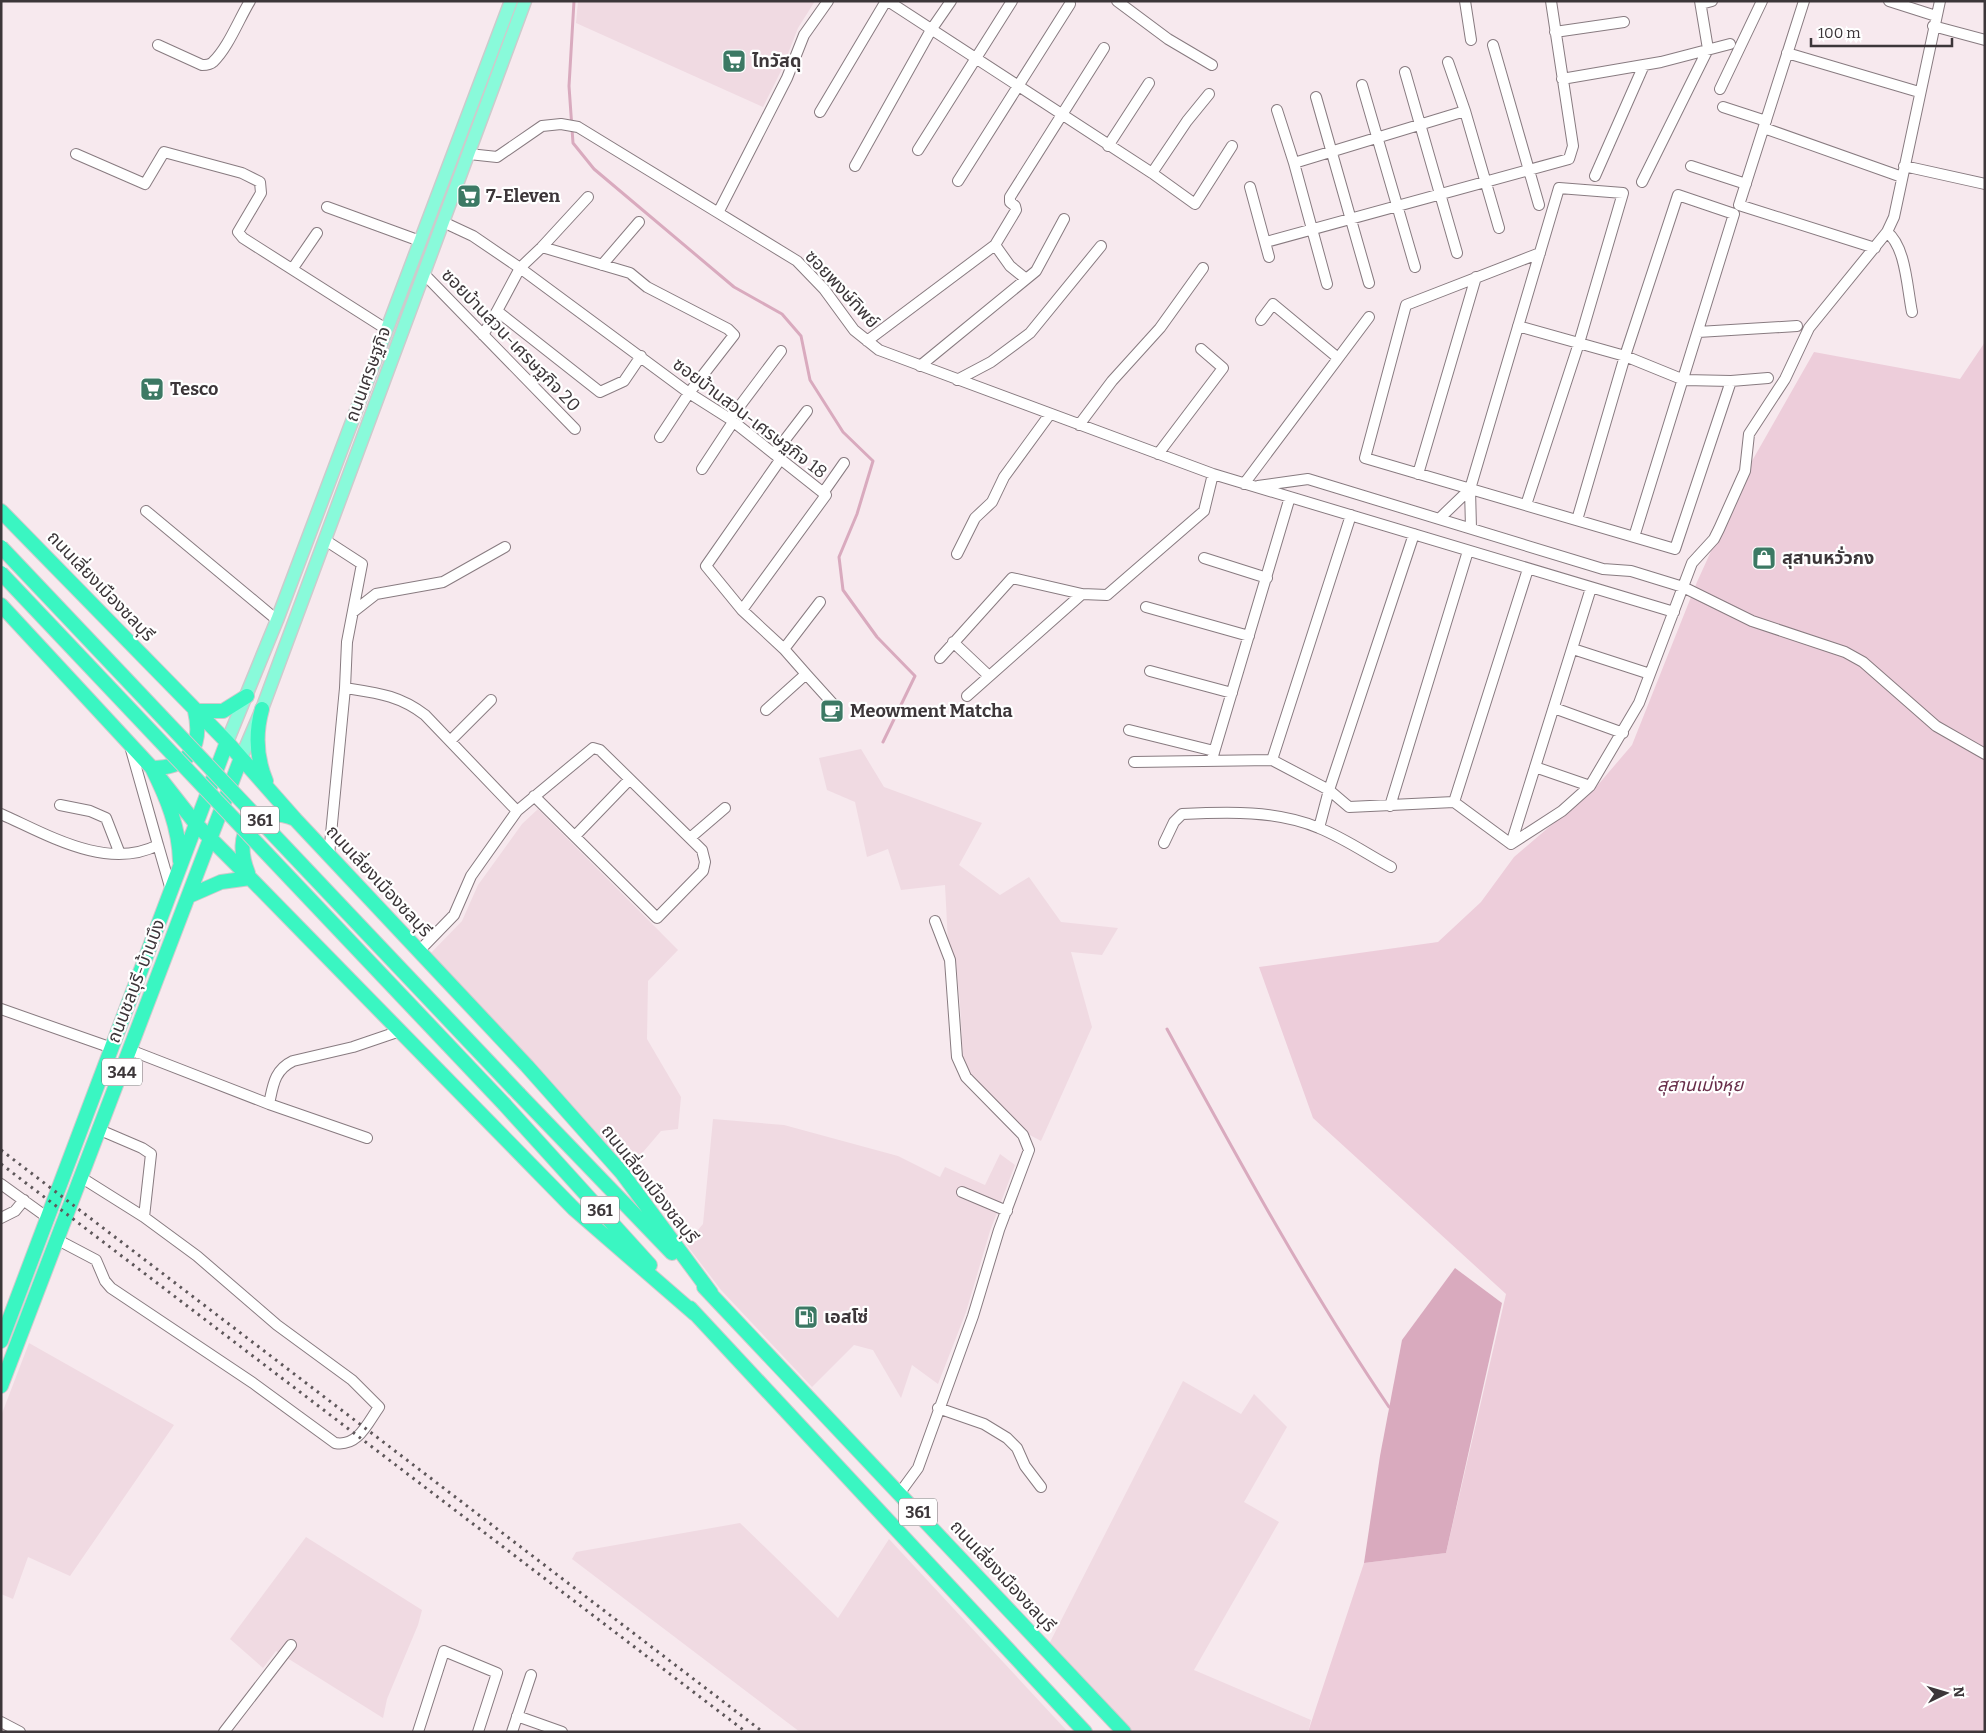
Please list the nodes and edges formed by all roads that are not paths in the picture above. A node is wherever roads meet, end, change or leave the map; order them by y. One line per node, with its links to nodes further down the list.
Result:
1 (250, 1): 25 (street)
2 (828, 1): 75 (street)
3 (887, 1): 20 (street); 46 (street)
4 (951, 1): 20 (street)
5 (1012, 1): 30 (street)
6 (1117, 1): 32 (street)
7 (1465, 1): 22 (street)
8 (1551, 1): 21 (street)
9 (1712, 1): 15 (street)
10 (1762, 1): 39 (street)
11 (1804, 1): 29 (street)
12 (1889, 1): 18 (street)
13 (1940, 1): 18 (street)
14 (509, 2): 16 (main road); 84 (main road, ถนนเศรษฐกิจ)
15 (1701, 3): 28 (street)
16 (524, 4): 56 (main road, ถนนเศรษฐกิจ)
17 (1070, 4): 38 (street)
18 (1934, 21): 23 (street); 40 (street)
19 (1624, 22): 21 (street)
20 (931, 30): 30 (street); 58 (street)
21 (1555, 32): 35 (street)
22 (1471, 40)
23 (1985, 40)
24 (1730, 44): 28 (street)
25 (158, 45)
26 (1493, 46): 60 (street)
27 (1104, 48): 47 (street)
28 (1708, 49): 33 (street); 65 (street)
29 (1787, 53): 40 (street); 48 (street)
30 (975, 59): 38 (street); 53 (street)
31 (1448, 62): 45 (street)
32 (1212, 64)
33 (1644, 65): 35 (street); 63 (street)
34 (1405, 72): 49 (street)
35 (1562, 79): 60 (street)
36 (1149, 83): 51 (street)
37 (1362, 85): 50 (street)
38 (1018, 87): 47 (street); 64 (street)
39 (1720, 89)
40 (1919, 92): 61 (street)
41 (1209, 94): 62 (street)
42 (1316, 97): 54 (street)
43 (1723, 107): 48 (street)
44 (1277, 110): 57 (street)
45 (1465, 111): 49 (street); 66 (street)
46 (820, 112)
47 (1061, 115): 51 (street); 86 (street)
48 (1765, 124): 61 (street); 67 (street)
49 (1420, 125): 50 (street); 70 (street)
50 (1378, 138): 54 (street); 74 (street)
51 (1108, 146): 62 (street)
52 (1232, 146): 62 (street)
53 (918, 150)
54 (1333, 151): 57 (street); 77 (street)
55 (76, 154): 95 (street)
56 (469, 154): 75 (street, ซอยพงษ์ทิพย์); 78 (main road, ถนนเศรษฐกิจ)
57 (1294, 162): 81 (street)
58 (856, 166)
59 (1691, 166): 67 (street)
60 (1528, 170): 66 (street); 72 (street)
61 (1903, 171): 68 (street); 82 (street)
62 (1152, 173)
63 (1595, 176)
64 (958, 181)
65 (1642, 182)
66 (1485, 184): 70 (street); 80 (street)
67 (1746, 184): 89 (street)
68 (1985, 184)
69 (1250, 186): 85 (street)
70 (1440, 196): 74 (street); 90 (street)
71 (588, 197): 88 (street)
72 (1539, 205)
73 (326, 207): 84 (street)
74 (1397, 208): 77 (street); 94 (street)
75 (719, 211): 112 (street, ซอยพงษ์ทิพย์)
76 (1064, 219): 100 (street)
77 (1352, 220): 81 (street); 101 (street)
78 (443, 222): 96 (street, ซอยบ้านสวน-เศรษฐกิจ 18); 98 (main road, ถนนเศรษฐกิจ)
79 (639, 222): 93 (street)
80 (1499, 228)
81 (1312, 230): 85 (street); 102 (street)
82 (1886, 232): 89 (street); 104 (street)
83 (317, 233): 95 (street)
84 (420, 241): 109 (main road, ถนนเศรษฐกิจ)
85 (1266, 242): 92 (street)
86 (995, 245): 100 (street); 112 (street)
87 (1101, 246): 121 (street)
88 (542, 247): 93 (street); 96 (street)
89 (1875, 248): 162 (street)
90 (1457, 253)
91 (1540, 253): 99 (street); 107 (street); 113 (street)
92 (1269, 256)
93 (602, 265): 124 (street)
94 (1415, 267)
95 (293, 268): 109 (street)
96 (520, 268): 103 (street); 116 (street, ซอยบ้านสวน-เศรษฐกิจ 18)
97 (1203, 268): 128 (street)
98 (424, 274): 111 (street, ซอยบ้านสวน-เศรษฐกิจ 20); 132 (main road, ถนนเศรษฐกิจ)
99 (1476, 277): 138 (street); 138 (street)
100 (1026, 279): 119 (street)
101 (1369, 283)
102 (1327, 284)
103 (497, 311): 111 (street); 116 (street)
104 (1912, 312)
105 (1369, 317): 118 (street)
106 (1260, 320): 118 (street)
107 (1518, 326): 113 (street); 141 (street)
108 (1797, 326): 110 (street)
109 (386, 329): 130 (main road, ถนนเศรษฐกิจ)
110 (1698, 332): 117 (street); 122 (street)
111 (483, 335): 129 (street, ซอยบ้านสวน-เศรษฐกิจ 20)
112 (867, 341): 119 (street, ซอยพงษ์ทิพย์)
113 (1579, 343): 117 (street); 144 (street)
114 (1201, 350): 133 (street)
115 (781, 351): 127 (street)
116 (641, 356): 124 (street, ซอยบ้านสวน-เศรษฐกิจ 18)
117 (1625, 356): 122 (street); 149 (street)
118 (1338, 358): 139 (street)
119 (920, 366): 121 (street, ซอยพงษ์ทิพย์)
120 (1768, 378): 123 (street)
121 (958, 380): 126 (street, ซอยพงษ์ทิพย์)
122 (1684, 380): 123 (street); 152 (street)
123 (1731, 381): 152 (street)
124 (689, 393): 127 (street, ซอยบ้านสวน-เศรษฐกิจ 18); 131 (street)
125 (807, 411): 134 (street)
126 (1050, 414): 128 (street, ซอยพงษ์ทิพย์); 157 (street)
127 (732, 420): 134 (street, ซอยบ้านสวน-เศรษฐกิจ 18); 136 (street)
128 (1079, 425): 133 (street, ซอยพงษ์ทิพย์)
129 (575, 429)
130 (347, 434): 132 (main road); 171 (main road, ถนนเศรษฐกิจ)
131 (660, 437)
132 (362, 440): 153 (main road, ถนนเศรษฐกิจ)
133 (1158, 454): 137 (street, ซอยพงษ์ทิพย์)
134 (777, 457): 142 (street, ซอยบ้านสวน-เศรษฐกิจ 18); 168 (street)
135 (844, 463): 142 (street)
136 (702, 469)
137 (1213, 474): 139 (street, ซอยพงษ์ทิพย์); 164 (street)
138 (1418, 474): 141 (street)
139 (1244, 484): 140 (street, ซอยพงษ์ทิพย์)
140 (1255, 487): 143 (street, ซอยพงษ์ทิพย์); 148 (street)
141 (1470, 489): 144 (street); 148 (street); 150 (street)
142 (823, 492): 168 (street, ซอยบ้านสวน-เศรษฐกิจ 18)
143 (1290, 497): 147 (street, ซอยพงษ์ทิพย์); 161 (street)
144 (1526, 505): 149 (street)
145 (1, 511): 190 (highway, ถนนเลี่ยงเมืองชลบุรี / 361)
146 (146, 511): 171 (street)
147 (1350, 515): 151 (street, ซอยพงษ์ทิพย์); 199 (street)
148 (1440, 518): 150 (street)
149 (1577, 520): 152 (street)
150 (1471, 528): 162 (street)
151 (1414, 534): 156 (street, ซอยพงษ์ทิพย์); 205 (street)
152 (1634, 537)
153 (325, 540): 169 (street); 188 (main road, ถนนเศรษฐกิจ)
154 (1, 547): 248 (highway, ถนนเลี่ยงเมืองชลบุรี / 361, bridge)
155 (505, 547): 169 (street)
156 (1468, 551): 159 (street, ซอยพงษ์ทิพย์); 210 (street)
157 (957, 554)
158 (1204, 558): 161 (street)
159 (1528, 569): 163 (street, ซอยพงษ์ทิพย์); 208 (street)
160 (1, 573): 249 (highway, 361, bridge)
161 (1267, 578): 172 (street)
162 (1683, 586): 170 (street); 196 (street)
163 (1591, 588): 170 (street, ซอยพงษ์ทิพย์); 175 (street)
164 (1082, 594): 173 (street); 180 (street)
165 (820, 602): 174 (street)
166 (1, 606): 195 (highway, 361)
167 (1146, 607): 172 (street)
168 (742, 610): 174 (street)
169 (353, 612): 181 (street)
170 (1674, 612): 179 (street)
171 (277, 620): 183 (main road, ถนนเศรษฐกิจ)
172 (1249, 636): 182 (street)
173 (954, 642): 176 (street); 180 (street)
174 (784, 649): 178 (street)
175 (1573, 649): 179 (street); 187 (street)
176 (940, 658)
177 (1150, 671): 182 (street)
178 (806, 674): 186 (street); 189 (street)
179 (1650, 674): 192 (street)
180 (989, 676): 184 (street)
181 (345, 688): 193 (street); 224 (street)
182 (1232, 693): 197 (street)
183 (247, 696): 190 (highway); 194 (main road, ถนนเศรษฐกิจ)
184 (967, 696)
185 (491, 700): 193 (street)
186 (834, 705)
187 (1554, 708): 192 (street); 201 (street)
188 (262, 709): 198 (main road, ถนนเศรษฐกิจ); 206 (highway)
189 (766, 710)
190 (195, 711): 194 (highway, ถนนเลี่ยงเมืองชลบุรี / 361); 202 (highway)
191 (1128, 730): 197 (street)
192 (1623, 733): 204 (street)
193 (450, 741): 212 (street)
194 (227, 742): 198 (highway, ถนนเลี่ยงเมืองชลบุรี / 361); 215 (highway, ถนนชลบุรี-บ้านบึง / 344)
195 (129, 744): 202 (highway, 361); 222 (street)
196 (1985, 754)
197 (1213, 755): 199 (street); 200 (street)
198 (241, 758): 206 (highway, ถนนเลี่ยงเมืองชลบุรี / 361); 219 (highway, ถนนชลบุรี-บ้านบึง / 344)
199 (1272, 760): 205 (street)
200 (1134, 762)
201 (1535, 767): 204 (street); 221 (street)
202 (152, 768): 215 (highway, 361); 225 (highway)
203 (629, 780): 207 (street); 217 (street); 218 (street)
204 (1590, 786): 221 (street)
205 (1328, 790): 210 (street); 216 (street)
206 (274, 796): 214 (highway, ถนนเลี่ยงเมืองชลบุรี / 361)
207 (534, 796): 212 (street); 217 (street)
208 (1454, 802): 210 (street); 221 (street)
209 (60, 804): 223 (street)
210 (1390, 806)
211 (725, 808): 218 (street)
212 (517, 811): 231 (street)
213 (1, 814): 223 (street)
214 (295, 819): 224 (highway, ถนนเลี่ยงเมืองชลบุรี / 361); 227 (highway)
215 (196, 824): 219 (highway, 361); 225 (highway, ถนนชลบุรี-บ้านบึง / 344)
216 (1319, 828): 220 (street); 226 (street)
217 (575, 836): 218 (street)
218 (690, 838)
219 (211, 839): 227 (highway, 361); 229 (highway, ถนนชลบุรี-บ้านบึง / 344)
220 (1164, 844)
221 (1511, 844)
222 (158, 845): 223 (street); 228 (street)
223 (120, 854)
224 (329, 855): 231 (highway, ถนนเลี่ยงเมืองชลบุรี / 361)
225 (180, 866): 228 (highway, ถนนชลบุรี-บ้านบึง / 344)
226 (1391, 867)
227 (250, 878): 229 (highway); 233 (highway, 361)
228 (171, 890): 234 (highway, ถนนชลบุรี-บ้านบึง / 344)
229 (189, 896): 235 (highway, ถนนชลบุรี-บ้านบึง / 344)
230 (935, 921): 243 (street)
231 (419, 951): 248 (highway, ถนนเลี่ยงเมืองชลบุรี / 361)
232 (1, 1009): 234 (street)
233 (400, 1031): 236 (street); 249 (highway, 361)
234 (112, 1048): 246 (highway, ถนนชลบุรี-บ้านบึง / 344)
235 (130, 1050): 236 (street); 237 (highway, ถนนชลบุรี-บ้านบึง / 344)
236 (269, 1104): 238 (street)
237 (100, 1130): 239 (highway, ถนนชลบุรี-บ้านบึง / 344); 244 (street)
238 (367, 1138)
239 (82, 1178): 244 (street); 247 (highway, ถนนชลบุรี-บ้านบึง / 344)
240 (1, 1184): 242 (street)
241 (962, 1192): 243 (street)
242 (24, 1200): 245 (street); 246 (street)
243 (1007, 1211): 252 (street)
244 (144, 1217): 247 (street)
245 (1, 1218)
246 (48, 1218): 250 (highway, ถนนชลบุรี-บ้านบึง / 344)
247 (58, 1240): 251 (highway, ถนนชลบุรี-บ้านบึง / 344)
248 (711, 1293): 254 (highway, ถนนเลี่ยงเมืองชลบุรี / 361)
249 (695, 1314): 265 (highway, 361)
250 (1, 1341)
251 (1, 1386)
252 (938, 1408): 253 (street); 254 (street)
253 (1041, 1487)
254 (899, 1494): 266 (highway, ถนนเลี่ยงเมืองชลบุรี / 361)
255 (291, 1645): 260 (street)
256 (531, 1674): 257 (street)
257 (517, 1716): 263 (street); 264 (street)
258 (1, 1722): 259 (street)
259 (20, 1732)
260 (224, 1732)
261 (418, 1732): 262 (street)
262 (478, 1732)
263 (512, 1732)
264 (562, 1732)
265 (1085, 1732)
266 (1124, 1732)

